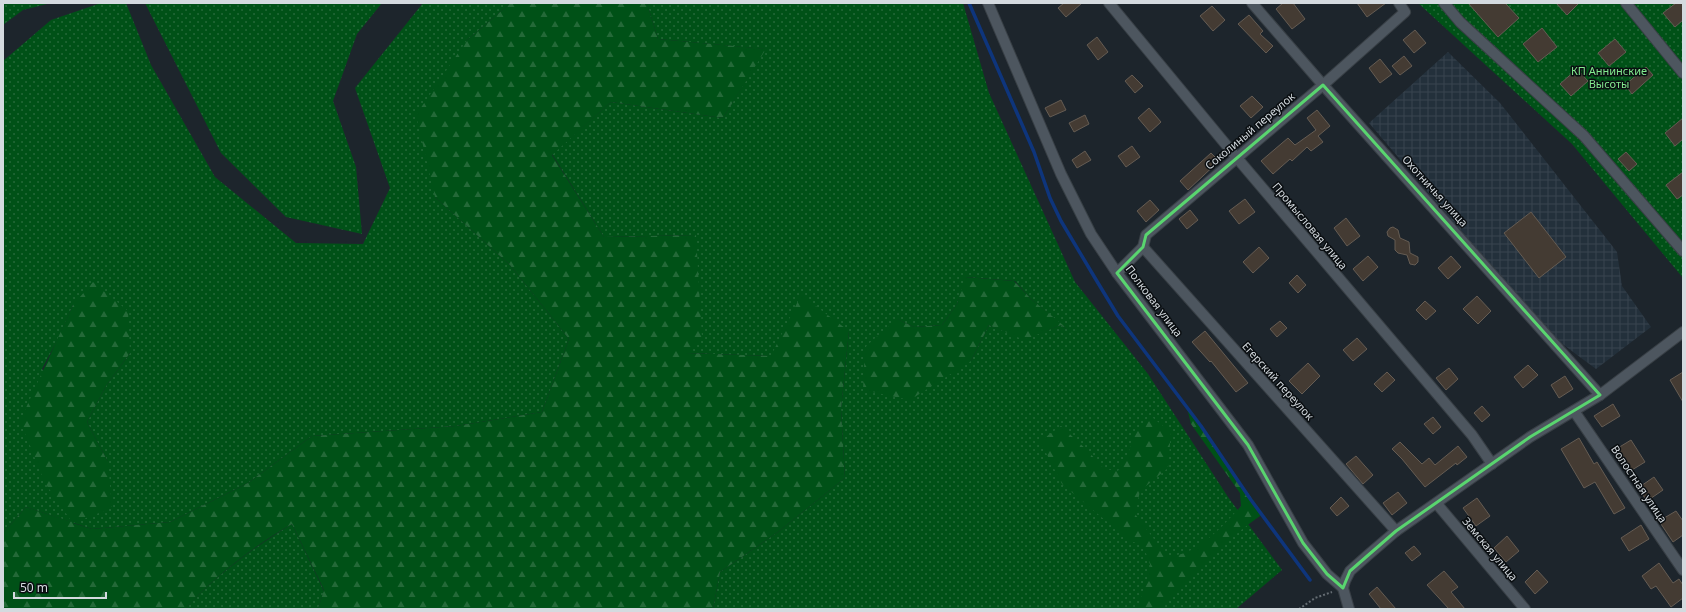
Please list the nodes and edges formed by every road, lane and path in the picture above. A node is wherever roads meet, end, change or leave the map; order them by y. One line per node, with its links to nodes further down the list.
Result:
1 (988, 3): 12 (street, Полковая улица)
2 (1109, 3): 9 (street, Промысловая улица)
3 (1252, 3): 8 (street, Охотничья улица)
4 (1399, 3): 8 (street, Соколиный переулок)
5 (1444, 3): 11 (street)
6 (1626, 3): 7 (street)
7 (1683, 73)
8 (1323, 85): 9 (street, Соколиный переулок); 14 (street, Охотничья улица)
9 (1237, 158): 10 (street, Соколиный переулок); 16 (street, Промысловая улица)
10 (1143, 248): 12 (street, Соколиный переулок); 18 (street, Егерский переулок)
11 (1683, 251)
12 (1117, 273): 20 (street, Полковая улица)
13 (1682, 336): 14 (street)
14 (1600, 395): 15 (street)
15 (1574, 411): 16 (street); 19 (street, Волостная улица)
16 (1492, 464): 17 (street)
17 (1437, 504): 18 (street); 23 (street, Земская улица)
18 (1396, 531): 20 (street)
19 (1683, 570)
20 (1343, 588): 21 (path); 22 (street)
21 (1299, 609)
22 (1349, 609)
23 (1525, 609)

